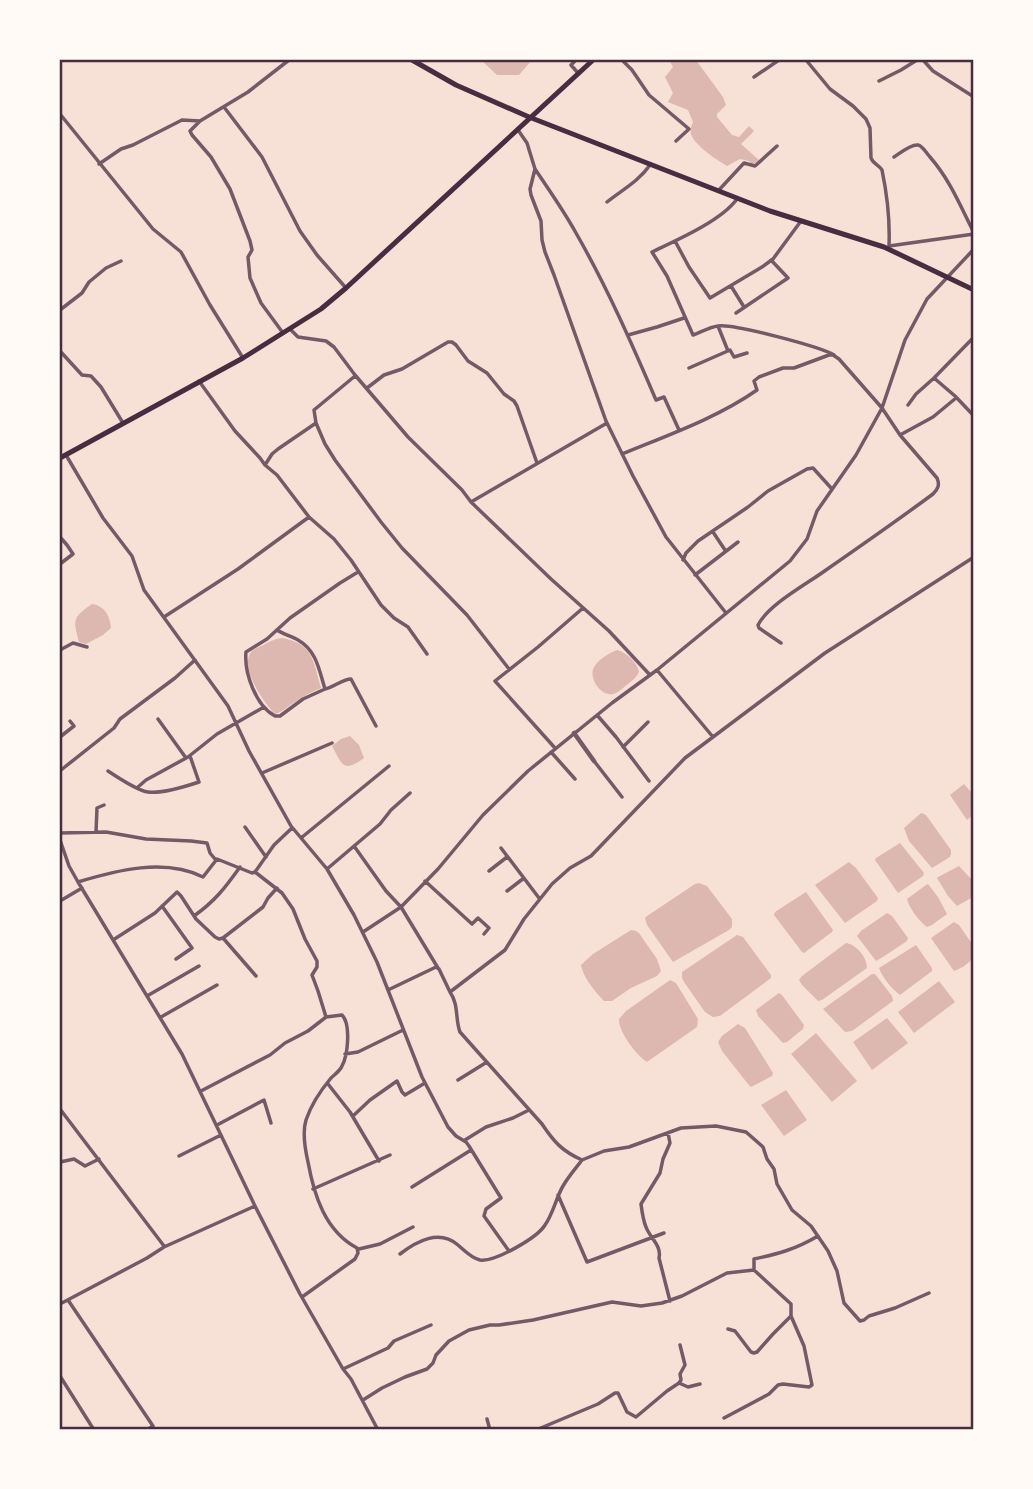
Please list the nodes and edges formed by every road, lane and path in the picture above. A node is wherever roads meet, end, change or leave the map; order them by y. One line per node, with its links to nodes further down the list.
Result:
1 (289, 60): 15 (street)
2 (414, 60): 17 (main road)
3 (576, 60): 11 (street)
4 (593, 60): 11 (main road)
5 (622, 60): 20 (street)
6 (779, 60): 12 (street)
7 (806, 60): 32 (street)
8 (918, 60): 13 (street)
9 (935, 60): 10 (street)
10 (925, 62): 14 (street)
11 (578, 73): 17 (main road)
12 (754, 77)
13 (879, 81)
14 (974, 97)
15 (224, 107): 18 (street); 38 (street)
16 (60, 114): 23 (street)
17 (529, 117): 19 (main road); 24 (main road)
18 (200, 121): 23 (street); 46 (street)
19 (517, 129): 25 (street); 38 (main road)
20 (676, 141)
21 (777, 146): 26 (street)
22 (894, 157): 30 (street)
23 (99, 164): 53 (street)
24 (650, 165): 26 (main road); 28 (street)
25 (535, 169): 47 (street); 65 (street)
26 (718, 191): 27 (main road)
27 (737, 199): 29 (main road); 31 (street)
28 (607, 202)
29 (801, 221): 32 (main road); 34 (street)
30 (974, 233): 32 (street)
31 (675, 241): 37 (street); 43 (street)
32 (886, 247): 36 (main road)
33 (974, 249): 36 (street)
34 (771, 260): 37 (street); 40 (street)
35 (121, 261): 41 (street)
36 (947, 277): 39 (main road); 61 (street)
37 (731, 286): 40 (street)
38 (346, 288): 45 (main road)
39 (974, 290)
40 (744, 307): 42 (street)
41 (60, 310)
42 (736, 313)
43 (684, 318): 44 (street); 47 (street)
44 (718, 326): 50 (street); 52 (street)
45 (290, 329): 46 (main road); 55 (street)
46 (284, 333): 53 (main road)
47 (628, 335): 66 (street)
48 (974, 337): 56 (street)
49 (60, 351): 63 (street)
50 (728, 351): 51 (street); 54 (street)
51 (747, 353)
52 (836, 357): 61 (street); 66 (street)
53 (243, 358): 57 (main road)
54 (689, 368)
55 (355, 375): 58 (street); 64 (street)
56 (934, 378): 59 (street); 60 (street)
57 (200, 382): 63 (main road); 72 (street)
58 (367, 388): 71 (street); 74 (street)
59 (956, 398): 62 (street); 67 (street)
60 (908, 405)
61 (882, 408): 67 (street); 73 (street)
62 (974, 416)
63 (123, 423): 69 (main road)
64 (316, 423): 72 (street); 94 (street)
65 (607, 423): 68 (street); 71 (street)
66 (679, 430): 68 (street)
67 (900, 435): 89 (street)
68 (622, 454): 81 (street)
69 (66, 455): 70 (main road); 87 (street)
70 (60, 458)
71 (537, 463): 74 (street)
72 (265, 466): 75 (street)
73 (833, 489): 76 (street); 86 (street)
74 (471, 502): 85 (street)
75 (309, 517): 83 (street); 87 (street)
76 (713, 532): 79 (street); 81 (street)
77 (60, 537): 82 (street)
78 (738, 542): 79 (street)
79 (726, 551): 84 (street)
80 (974, 557): 107 (street)
81 (683, 560): 84 (street)
82 (60, 565)
83 (358, 572): 88 (street); 92 (street)
84 (695, 575): 86 (street)
85 (583, 608): 94 (street); 96 (street)
86 (726, 613): 95 (street)
87 (164, 617): 93 (street)
88 (277, 630): 97 (street); 98 (street)
89 (781, 643)
90 (87, 647): 91 (street)
91 (60, 650)
92 (428, 654)
93 (195, 660): 103 (street); 114 (street)
94 (509, 669): 110 (street)
95 (657, 670): 96 (street); 107 (street)
96 (650, 675): 99 (street)
97 (325, 689): 98 (street); 104 (street)
98 (264, 707): 103 (street)
99 (597, 715): 105 (street); 109 (street)
100 (159, 719): 111 (street)
101 (70, 721): 106 (street)
102 (648, 722): 109 (street)
103 (236, 723): 111 (street); 116 (street)
104 (376, 726)
105 (574, 733): 110 (street); 112 (street)
106 (60, 737)
107 (713, 737): 144 (street)
108 (332, 743): 116 (street)
109 (623, 747): 118 (street)
110 (553, 750): 117 (street); 139 (street)
111 (188, 757): 119 (street); 119 (street)
112 (594, 761): 121 (street)
113 (389, 766): 127 (street)
114 (61, 770)
115 (108, 771): 119 (street)
116 (262, 773): 124 (street)
117 (575, 779)
118 (649, 781)
119 (138, 788)
120 (410, 793): 129 (street)
121 (622, 797)
122 (104, 805): 125 (street)
123 (245, 827): 131 (street)
124 (292, 828): 127 (street); 131 (street)
125 (96, 832): 126 (street); 133 (street)
126 (60, 833)
127 (301, 838): 135 (street)
128 (60, 840): 140 (street)
129 (354, 846): 135 (street); 147 (street)
130 (500, 848): 132 (street)
131 (266, 857): 137 (street)
132 (507, 857): 136 (street); 138 (street)
133 (215, 859): 134 (street); 140 (street)
134 (240, 867): 137 (street); 148 (street)
135 (327, 869): 149 (street)
136 (489, 871)
137 (255, 872): 142 (street)
138 (524, 878): 143 (street); 144 (street)
139 (425, 881): 147 (street); 150 (street)
140 (78, 882): 141 (street)
141 (82, 888): 145 (street); 152 (street)
142 (277, 888): 151 (street); 162 (street)
143 (507, 891)
144 (540, 898): 159 (street)
145 (60, 901)
146 (162, 906): 148 (street); 152 (street); 153 (street)
147 (401, 907): 149 (street); 155 (street)
148 (194, 916): 151 (street)
149 (363, 932): 158 (street)
150 (484, 934)
151 (223, 938): 156 (street)
152 (113, 940): 160 (street)
153 (176, 959)
154 (199, 965): 160 (street)
155 (439, 970): 158 (street); 159 (street)
156 (256, 976)
157 (217, 985): 161 (street)
158 (388, 990): 163 (street)
159 (450, 992): 165 (street)
160 (147, 996): 161 (street)
161 (160, 1017): 169 (street)
162 (326, 1017): 164 (street); 169 (street)
163 (403, 1030): 164 (street); 167 (street)
164 (345, 1054): 168 (street)
165 (487, 1062): 166 (street); 171 (street)
166 (458, 1080)
167 (425, 1083): 172 (street); 177 (street)
168 (327, 1084): 172 (street); 186 (street)
169 (201, 1091): 174 (street)
170 (60, 1109): 181 (street)
171 (529, 1110): 177 (street); 182 (street)
172 (352, 1116): 183 (street)
173 (271, 1122): 174 (street)
174 (217, 1125): 176 (street)
175 (668, 1133): 182 (street); 191 (street); 192 (street)
176 (221, 1135): 180 (street); 188 (street)
177 (464, 1140): 178 (street)
178 (471, 1150): 185 (street); 196 (street)
179 (390, 1155): 183 (street)
180 (179, 1156)
181 (99, 1159): 184 (street); 193 (street)
182 (582, 1160): 187 (street)
183 (379, 1161): 186 (street)
184 (60, 1162)
185 (411, 1187)
186 (313, 1189): 194 (street)
187 (558, 1195): 192 (street); 196 (street)
188 (255, 1206): 193 (street); 201 (street)
189 (413, 1227): 195 (street)
190 (664, 1233): 192 (street)
191 (818, 1236): 199 (street); 200 (street)
192 (652, 1238): 203 (street)
193 (164, 1247): 202 (street)
194 (357, 1248): 195 (street); 198 (street)
195 (365, 1248): 198 (street)
196 (509, 1251): 197 (street)
197 (400, 1254)
198 (356, 1256): 201 (street)
199 (754, 1270): 203 (street); 205 (street)
200 (929, 1293)
201 (302, 1297): 209 (street)
202 (67, 1300): 204 (street); 217 (street)
203 (670, 1301): 213 (street)
204 (60, 1304)
205 (791, 1316): 207 (street); 214 (street)
206 (431, 1325): 209 (street)
207 (728, 1329)
208 (680, 1345): 211 (street)
209 (343, 1369): 213 (street)
210 (60, 1377): 216 (street)
211 (679, 1383): 212 (street); 220 (street)
212 (700, 1384)
213 (362, 1401): 218 (street)
214 (724, 1418)
215 (487, 1419): 219 (street)
216 (94, 1430)
217 (147, 1430)
218 (378, 1430)
219 (490, 1430)
220 (536, 1430)

